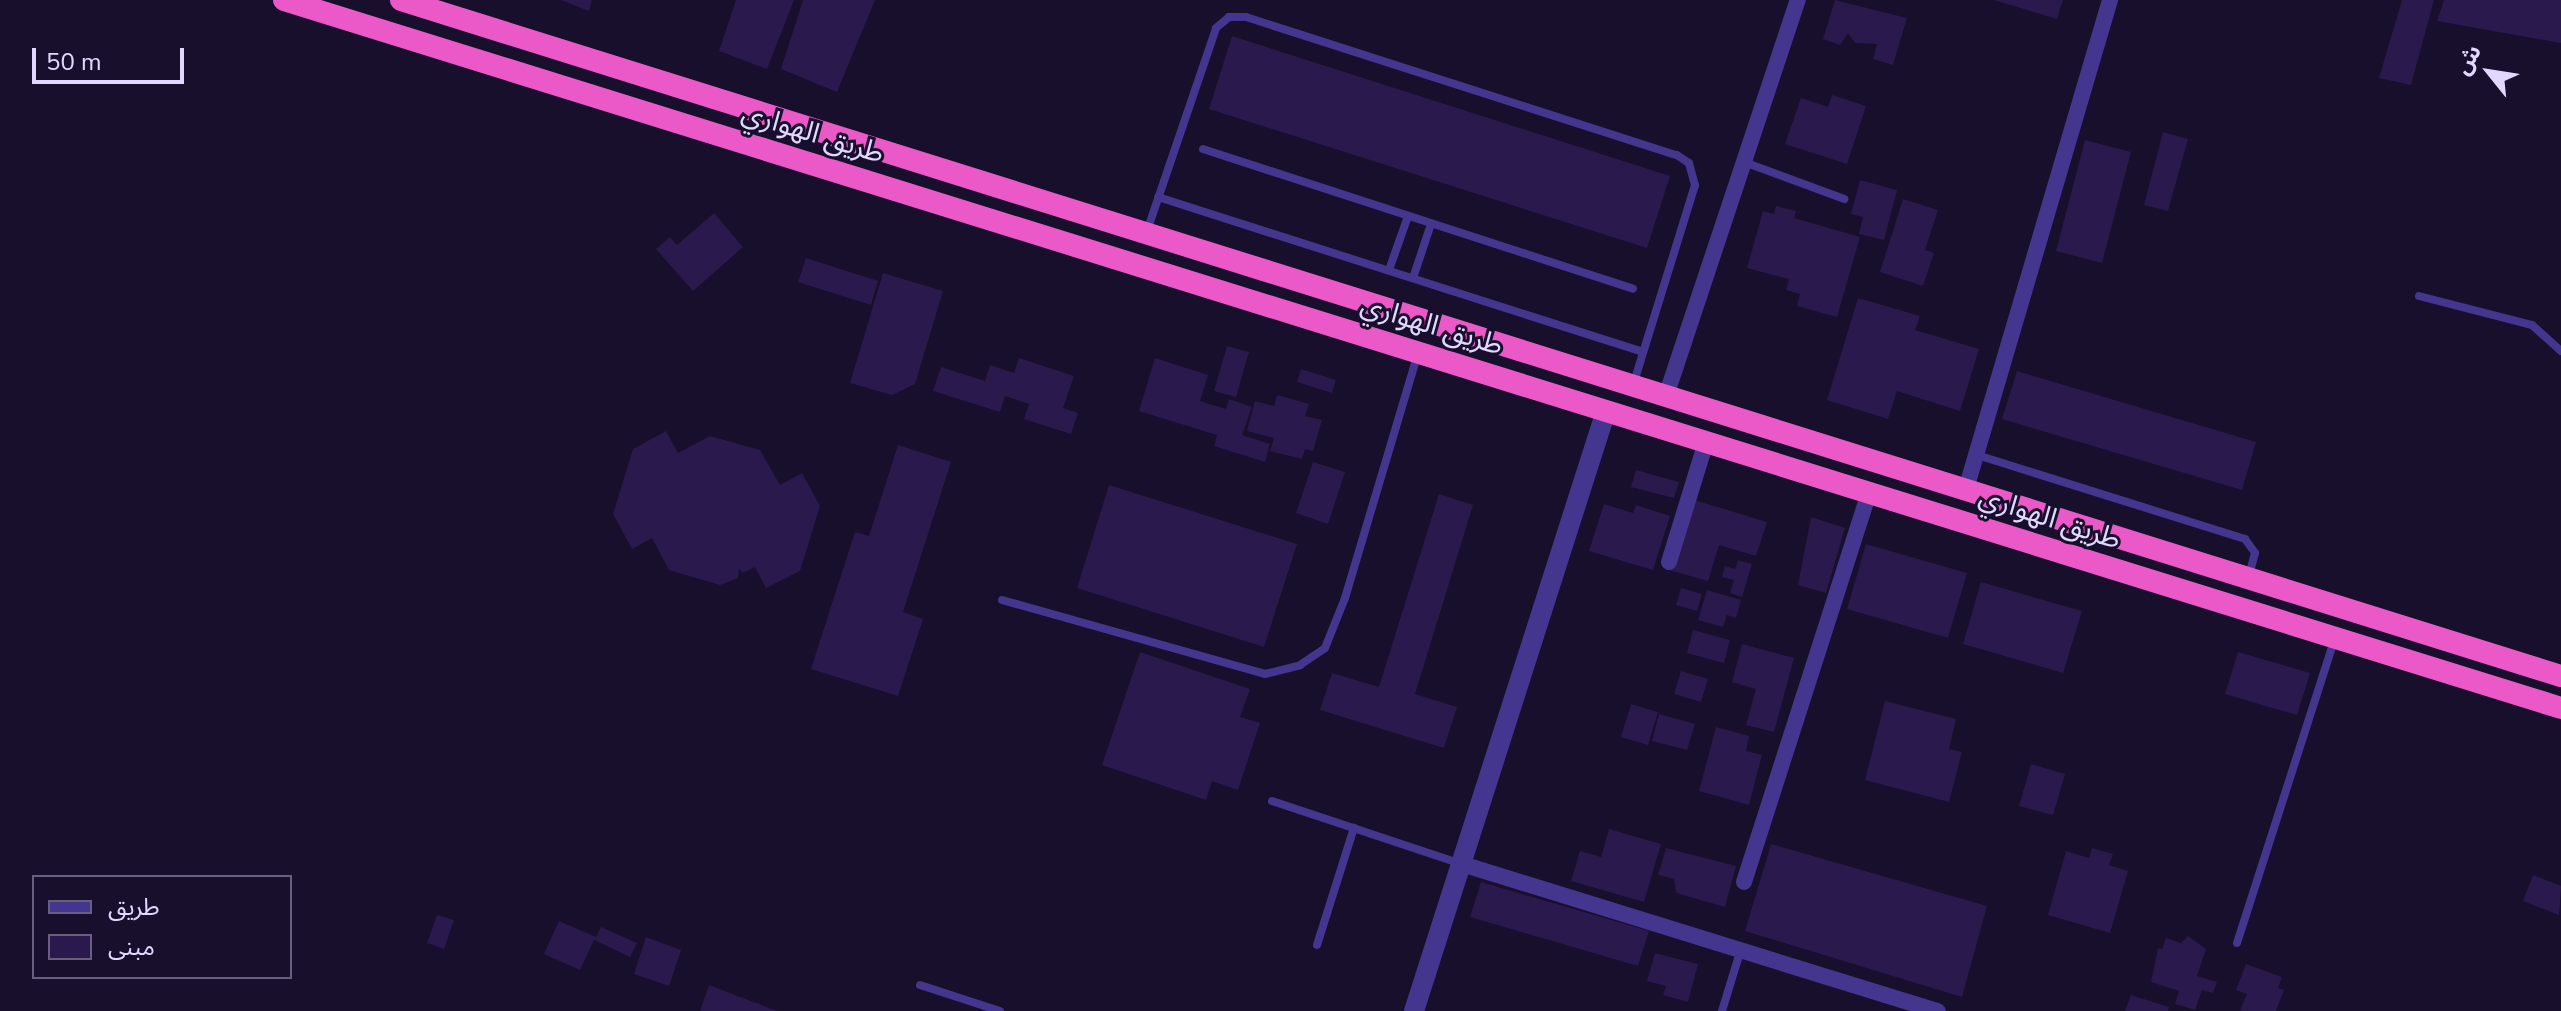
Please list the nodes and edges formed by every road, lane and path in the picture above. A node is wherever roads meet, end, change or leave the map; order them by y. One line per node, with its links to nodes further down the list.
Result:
1 (284, 0): 18 (highway, طريق الهواري)
2 (401, 0): 11 (highway, طريق الهواري)
3 (1798, 0): 6 (street)
4 (2110, 0): 23 (street)
5 (1203, 149): 9 (lane)
6 (1744, 162): 8 (lane); 20 (street)
7 (1158, 197): 11 (lane); 12 (lane); 17 (lane)
8 (1844, 199)
9 (1408, 216): 10 (lane); 12 (lane)
10 (1431, 224): 13 (lane); 14 (lane)
11 (1147, 231): 19 (highway, طريق الهواري)
12 (1389, 270): 13 (lane)
13 (1413, 278): 17 (lane)
14 (1633, 289)
15 (2419, 296): 16 (lane)
16 (2561, 351)
17 (1643, 352): 19 (lane)
18 (1418, 353): 21 (highway, طريق الهواري); 28 (lane)
19 (1634, 382): 20 (highway, طريق الهواري)
20 (1667, 393): 24 (highway, طريق الهواري)
21 (1606, 411): 22 (highway, طريق الهواري); 34 (street)
22 (1706, 442): 25 (highway, طريق الهواري); 26 (street)
23 (1976, 455): 24 (street); 27 (lane)
24 (1966, 489): 27 (highway, طريق الهواري)
25 (1869, 492): 29 (highway, طريق الهواري); 35 (street)
26 (1669, 562)
27 (2249, 578): 30 (highway, طريق الهواري)
28 (1002, 600)
29 (2334, 640): 31 (highway, طريق الهواري); 36 (lane)
30 (2561, 676)
31 (2561, 708)
32 (1272, 801): 33 (lane)
33 (1354, 828): 34 (lane); 37 (lane)
34 (1462, 864): 38 (street); 41 (street)
35 (1744, 882)
36 (2237, 943)
37 (1317, 945)
38 (1740, 952): 42 (lane); 43 (street)
39 (920, 985): 40 (lane)
40 (1000, 1011)
41 (1414, 1011)
42 (1722, 1011)
43 (1938, 1011)

